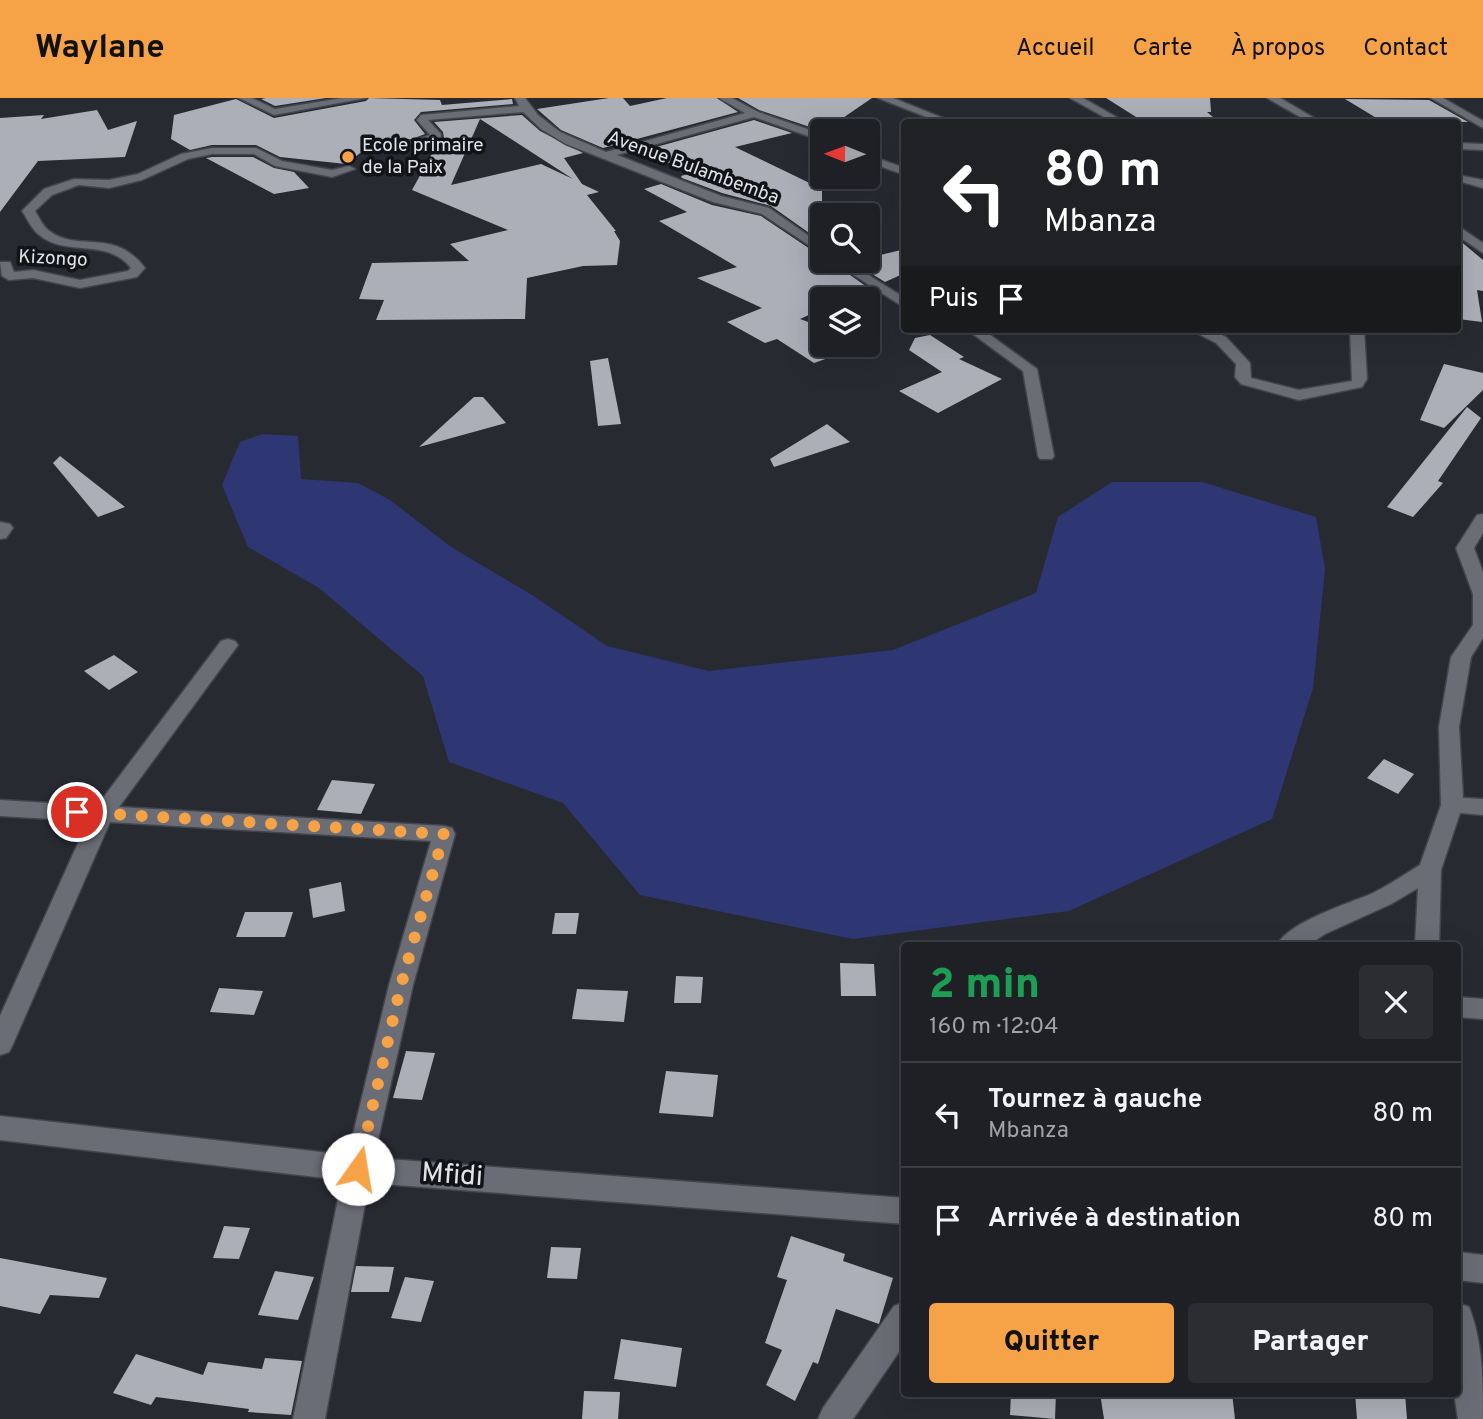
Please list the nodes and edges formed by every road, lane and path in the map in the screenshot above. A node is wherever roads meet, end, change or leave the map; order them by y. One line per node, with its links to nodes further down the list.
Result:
1 (244, 98): 2 (street)
2 (361, 98)
3 (724, 98): 9 (street)
4 (883, 98): 10 (street)
5 (1075, 98): 11 (street)
6 (1272, 98): 12 (street)
7 (1436, 98): 13 (street)
8 (522, 103): 15 (street); 18 (street, Avenue Bulambemba)
9 (754, 114): 14 (street); 18 (street)
10 (940, 119)
11 (1114, 119)
12 (1310, 119)
13 (1483, 125)
14 (810, 134)
15 (408, 145)
16 (1461, 146): 17 (street)
17 (1483, 147)
18 (606, 155): 25 (street, Avenue Bulambemba)
19 (880, 163): 21 (street)
20 (349, 169): 27 (street, Kizongo)
21 (901, 170)
22 (1461, 179): 23 (street)
23 (1483, 184)
24 (1461, 232): 26 (street)
25 (810, 240)
26 (1483, 249)
27 (0, 266)
28 (857, 273): 29 (street)
29 (901, 301)
30 (979, 333): 33 (street)
31 (1357, 333): 32 (street)
32 (1222, 334)
33 (1046, 456)
34 (1483, 519): 36 (street)
35 (228, 645): 41 (street)
36 (1461, 657): 37 (street); 38 (street)
37 (1483, 657)
38 (1452, 804): 39 (street); 42 (street)
39 (1483, 807)
40 (0, 808): 41 (street)
41 (103, 813): 47 (street); 49 (street)
42 (1430, 870): 43 (street); 44 (street)
43 (1294, 942)
44 (1427, 942)
45 (1461, 1007): 46 (street)
46 (1483, 1010)
47 (0, 1044)
48 (0, 1128): 49 (street, Mfidi)
49 (358, 1169): 50 (street, Mfidi); 55 (street)
50 (901, 1211)
51 (1461, 1266): 52 (street)
52 (1483, 1269)
53 (901, 1323): 56 (street)
54 (1461, 1337): 57 (street)
55 (309, 1419)
56 (834, 1419)
57 (1474, 1419)

